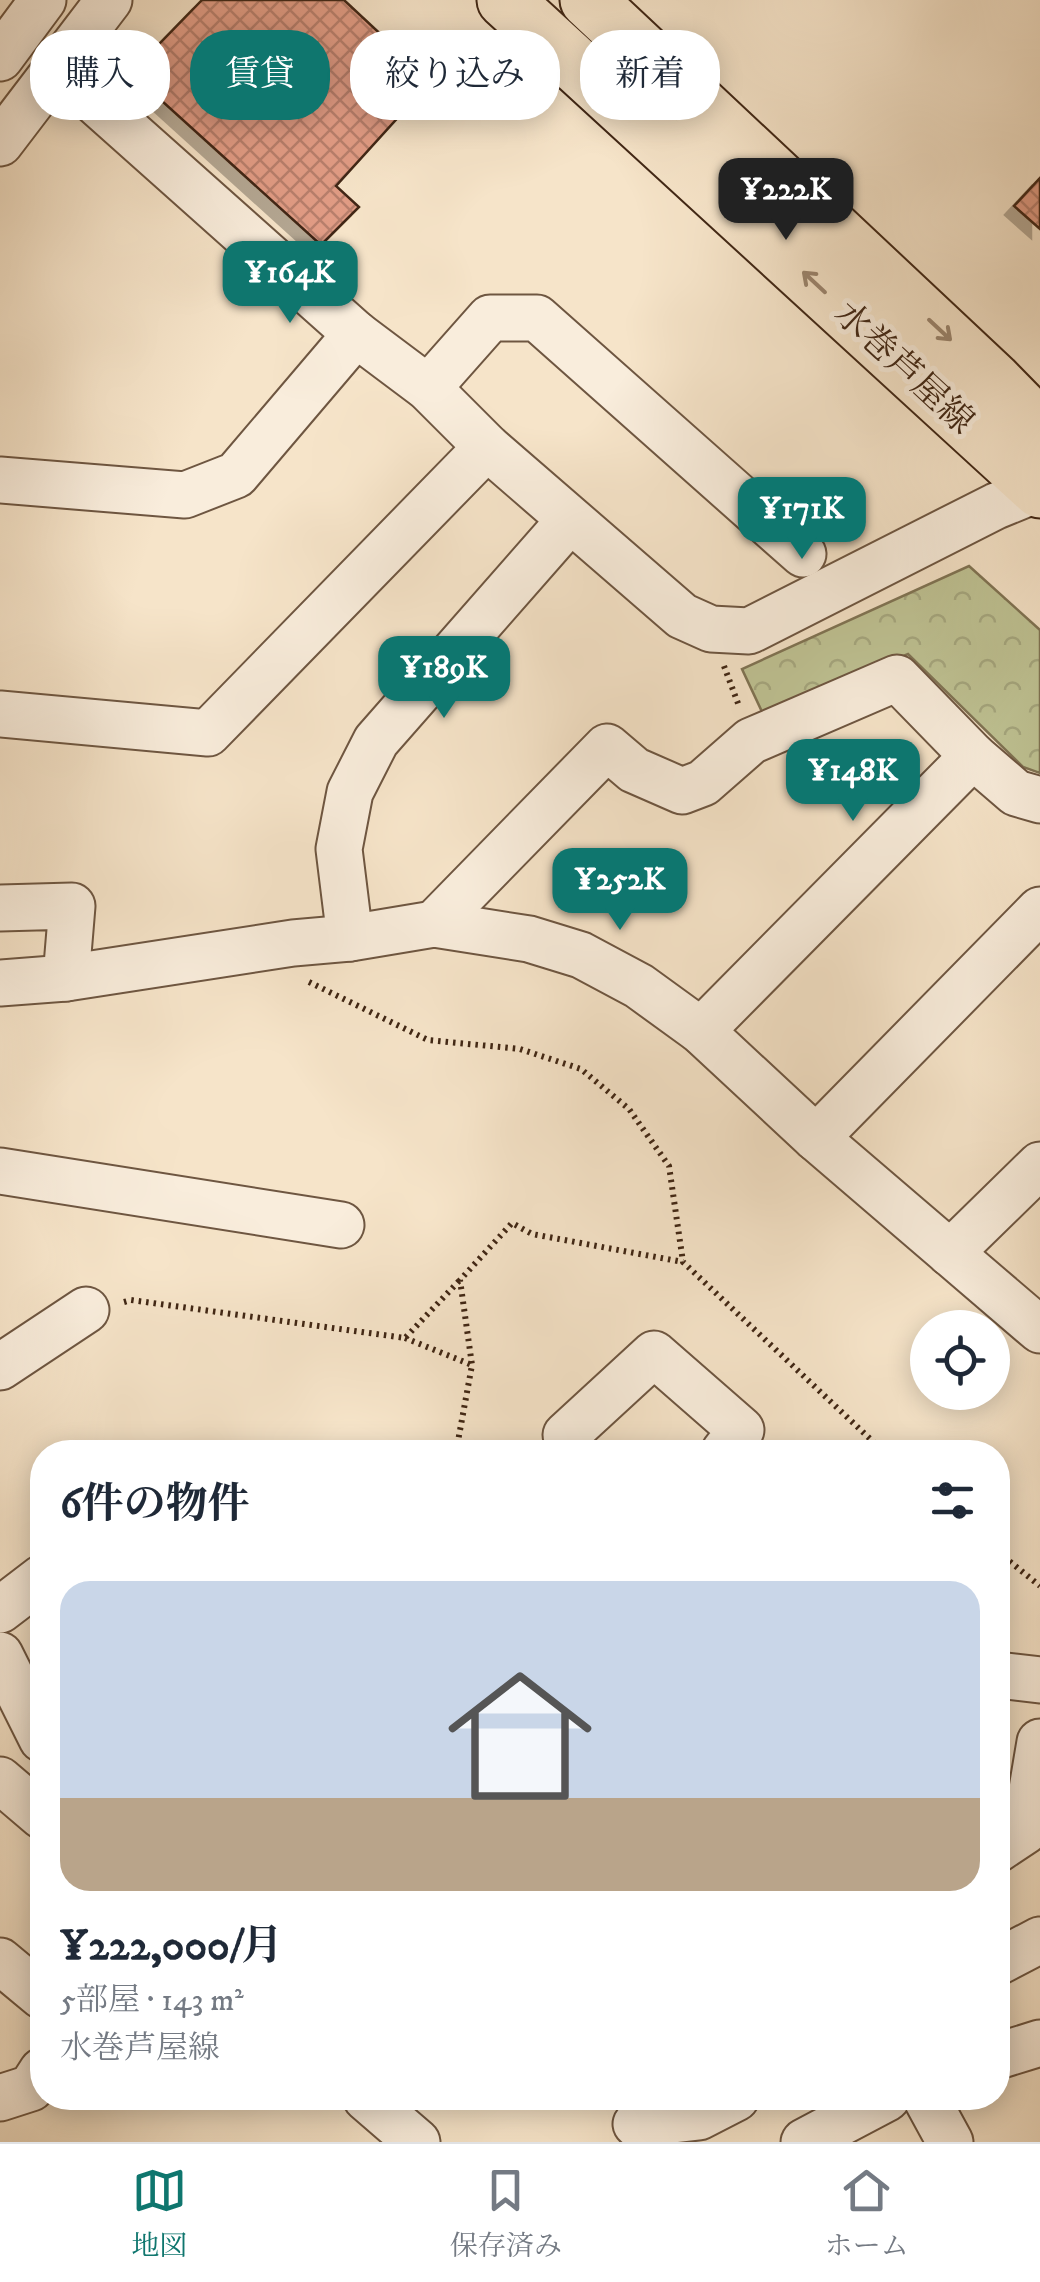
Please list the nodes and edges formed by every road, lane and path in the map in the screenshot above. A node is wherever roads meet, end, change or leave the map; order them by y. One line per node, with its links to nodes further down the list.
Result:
1 (43, 0): 6 (street)
2 (109, 0): 5 (street)
3 (505, 0): 15 (main road, 水巻芦屋線, one-way to 3)
4 (588, 0): 12 (main road, 水巻芦屋線, one-way to 12)
5 (86, 30)
6 (0, 58)
7 (30, 105): 9 (street)
8 (116, 120): 10 (street)
9 (0, 144)
10 (356, 334): 11 (street); 14 (street)
11 (428, 388): 13 (street); 17 (street)
12 (1040, 428)
13 (486, 447): 16 (street); 19 (street)
14 (0, 480)
15 (1039, 489): 18 (street)
16 (570, 520): 18 (street); 26 (street)
17 (803, 554)
18 (712, 629): 20 (path)
19 (0, 714)
20 (750, 741): 21 (street); 25 (street)
21 (973, 756): 22 (street); 30 (street)
22 (1040, 800)
23 (0, 908): 28 (street)
24 (1040, 910): 31 (street)
25 (434, 924): 26 (street); 30 (street)
26 (350, 938): 27 (street)
27 (292, 944): 28 (street); 36 (path)
28 (66, 978): 29 (street)
29 (0, 983)
30 (700, 1031): 31 (street)
31 (816, 1138): 35 (street)
32 (1040, 1165): 35 (street)
33 (0, 1171): 34 (street)
34 (341, 1226)
35 (950, 1252): 39 (street)
36 (683, 1262): 37 (path); 46 (path)
37 (460, 1280): 40 (path); 41 (path)
38 (86, 1310): 40 (path); 42 (street)
39 (1040, 1330)
40 (405, 1338): 41 (path)
41 (472, 1365): 44 (path)
42 (0, 1366)
43 (566, 1435): 45 (street)
44 (458, 1440)
45 (733, 1440)
46 (871, 1440)
47 (1010, 1562): 48 (path)
48 (1040, 1586)
49 (30, 1587): 50 (street)
50 (0, 1610)
51 (0, 1655): 54 (street)
52 (1010, 1676): 53 (street)
53 (1040, 1680)
54 (30, 1716)
55 (1040, 1742): 59 (street)
56 (30, 1754): 57 (street)
57 (4, 1783): 58 (street)
58 (30, 1806)
59 (1010, 1841)
60 (1040, 1940): 61 (street)
61 (1010, 1956)
62 (0, 1961): 63 (street)
63 (30, 1986)
64 (1040, 2044): 65 (street)
65 (1010, 2053)
66 (30, 2088): 67 (street)
67 (0, 2098)
68 (380, 2110): 73 (street)
69 (711, 2110): 72 (street)
70 (864, 2110): 74 (street)
71 (933, 2110): 75 (street)
72 (635, 2121)
73 (417, 2142)
74 (804, 2142)
75 (950, 2142)

